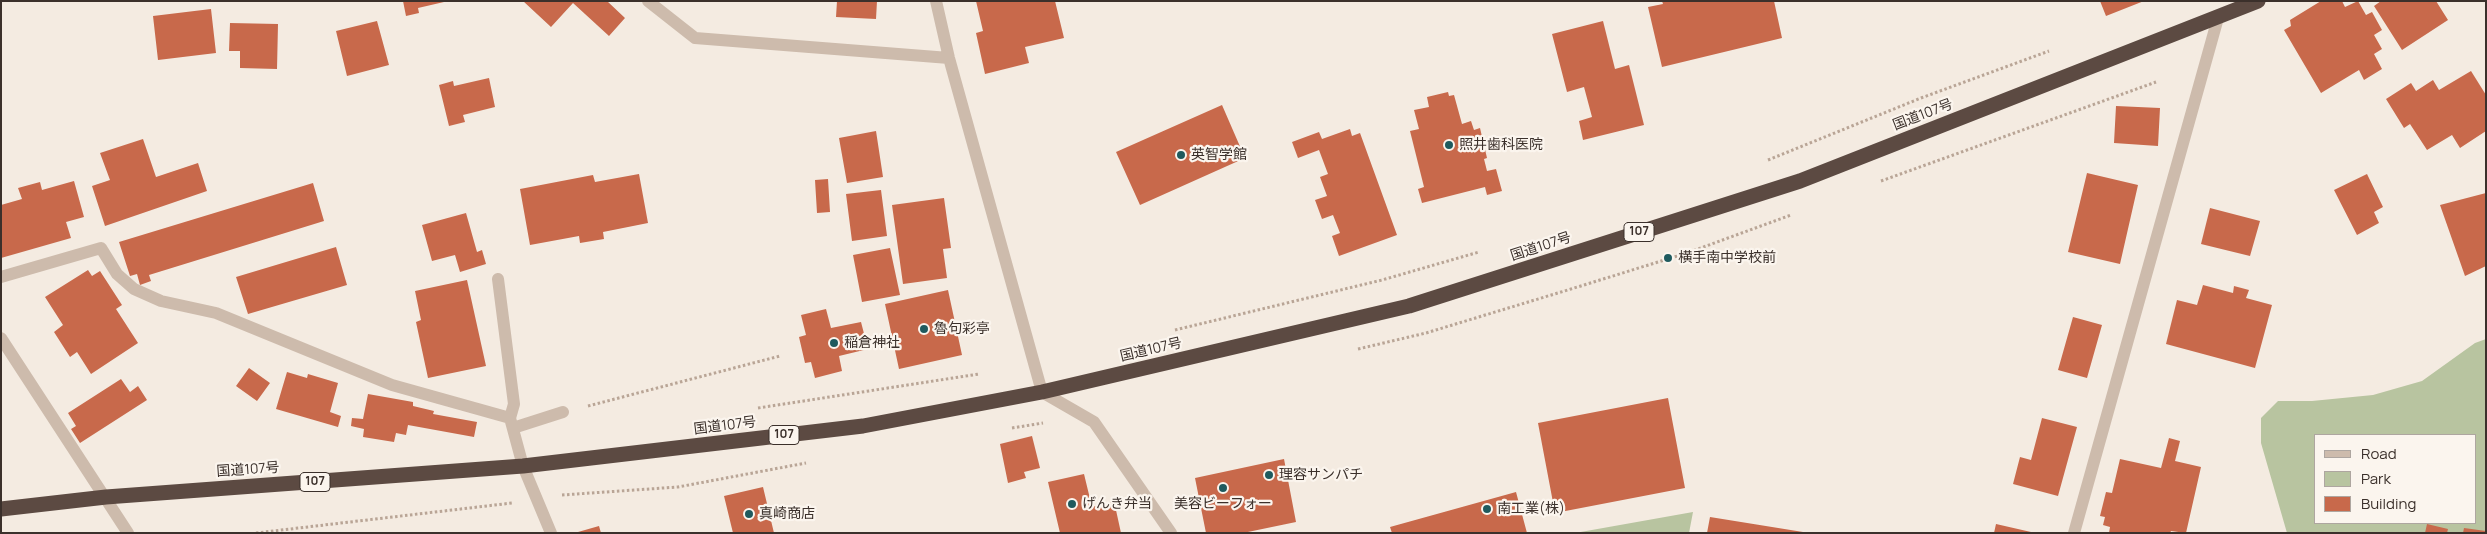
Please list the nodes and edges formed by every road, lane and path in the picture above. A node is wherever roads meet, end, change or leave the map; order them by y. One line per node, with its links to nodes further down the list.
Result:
1 (648, 1): 6 (street)
2 (936, 1): 6 (street)
3 (2258, 1): 4 (highway, 国道107号 / 107)
4 (2218, 18): 15 (highway, 国道107号 / 107); 25 (street)
5 (2055, 49): 7 (path)
6 (949, 58): 15 (street)
7 (1762, 162)
8 (1486, 250): 11 (path)
9 (1, 277): 18 (street)
10 (498, 279): 18 (street)
11 (1171, 331)
12 (1, 338): 20 (street)
13 (780, 356): 17 (path)
14 (985, 373): 16 (path)
15 (1042, 392): 19 (highway, 国道107号 / 107); 24 (street)
16 (750, 409)
17 (563, 412): 18 (street)
18 (512, 423): 19 (street)
19 (524, 466): 20 (highway, 国道107号 / 107); 23 (street)
20 (106, 497): 21 (highway, 国道107号 / 107); 22 (street)
21 (1, 509)
22 (128, 533)
23 (551, 533)
24 (1171, 533)
25 (2074, 533)

